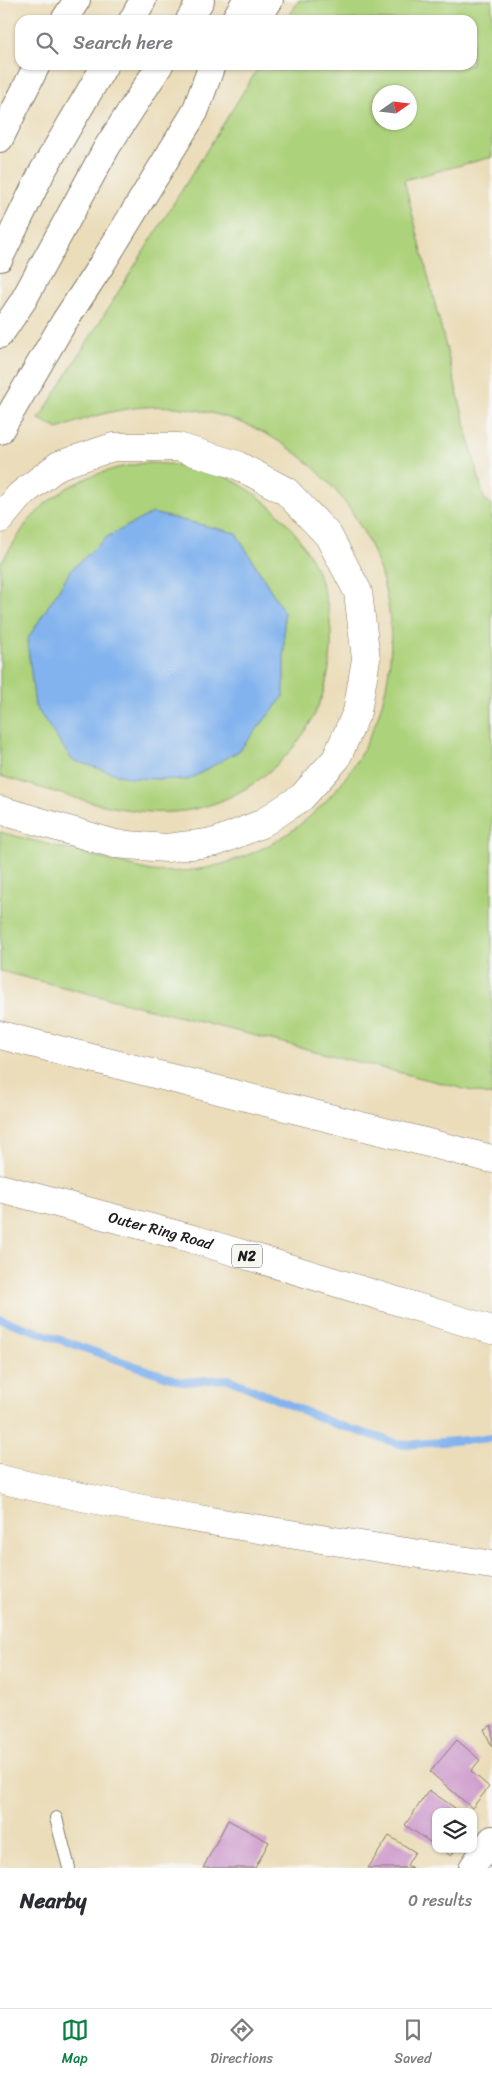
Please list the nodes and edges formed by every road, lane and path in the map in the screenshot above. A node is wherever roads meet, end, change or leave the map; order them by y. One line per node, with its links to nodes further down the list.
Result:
1 (77, 0): 6 (street)
2 (143, 0): 7 (street)
3 (201, 0): 8 (street)
4 (246, 0): 9 (street)
5 (270, 0): 10 (street)
6 (67, 15)
7 (135, 15)
8 (192, 15)
9 (237, 15)
10 (260, 15)
11 (34, 70): 17 (street)
12 (102, 70): 18 (street)
13 (157, 70): 19 (street)
14 (210, 70): 16 (street)
15 (223, 70): 16 (street)
16 (195, 112): 20 (street)
17 (0, 139)
18 (0, 258)
19 (0, 336)
20 (0, 431)
21 (0, 519): 22 (highway)
22 (0, 810)
23 (0, 1035): 24 (highway)
24 (492, 1159)
25 (0, 1188): 26 (highway, Outer Ring Road / N2)
26 (492, 1330)
27 (0, 1479): 28 (highway)
28 (492, 1565)
29 (56, 1818): 31 (lane)
30 (492, 1839): 32 (street)
31 (69, 1868)
32 (472, 1868)

